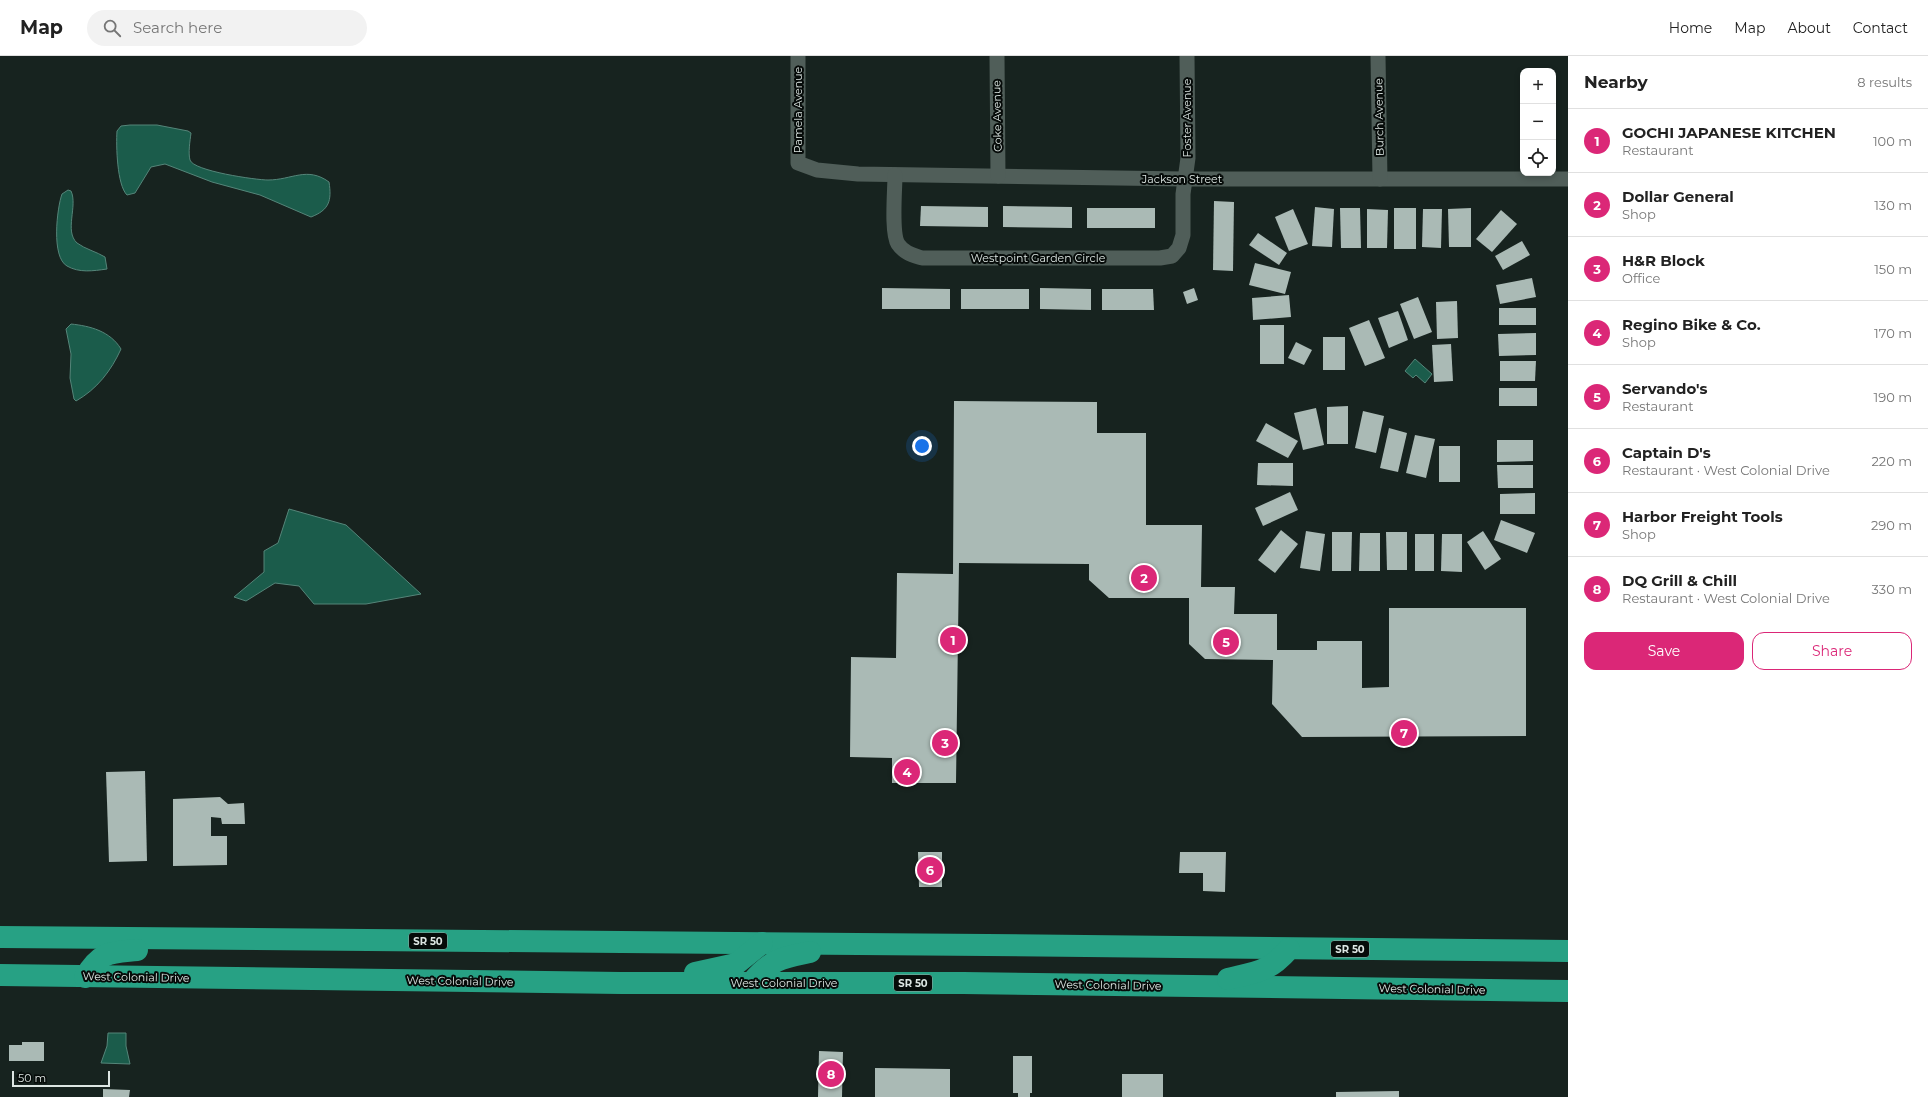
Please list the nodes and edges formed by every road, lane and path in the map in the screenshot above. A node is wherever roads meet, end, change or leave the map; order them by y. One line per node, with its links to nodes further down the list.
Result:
1 (798, 56): 5 (street, Pamela Avenue)
2 (997, 56): 7 (street, Coke Avenue)
3 (1187, 56): 8 (street, Foster Avenue)
4 (1378, 56): 9 (street, Burch Avenue)
5 (798, 163): 6 (street, Jackson Street)
6 (895, 175): 7 (street, Jackson Street); 8 (street, Westpoint Garden Circle)
7 (998, 176): 8 (street, Jackson Street)
8 (1186, 179): 9 (street, Jackson Street)
9 (1380, 179): 10 (street, Jackson Street)
10 (1568, 179)
11 (1, 939): 12 (highway, SR 50)
12 (223, 940): 13 (highway, SR 50); 18 (highway)
13 (762, 943): 14 (highway, SR 50); 20 (highway)
14 (856, 944): 15 (highway, SR 50); 19 (highway)
15 (1289, 949): 16 (highway, SR 50); 21 (highway)
16 (1568, 951)
17 (0, 975): 18 (highway, West Colonial Drive / SR 50)
18 (85, 977): 20 (highway, West Colonial Drive / SR 50)
19 (752, 982): 20 (highway, West Colonial Drive / SR 50); 21 (highway, West Colonial Drive / SR 50)
20 (650, 983)
21 (1200, 986): 22 (highway, West Colonial Drive / SR 50)
22 (1568, 991)

